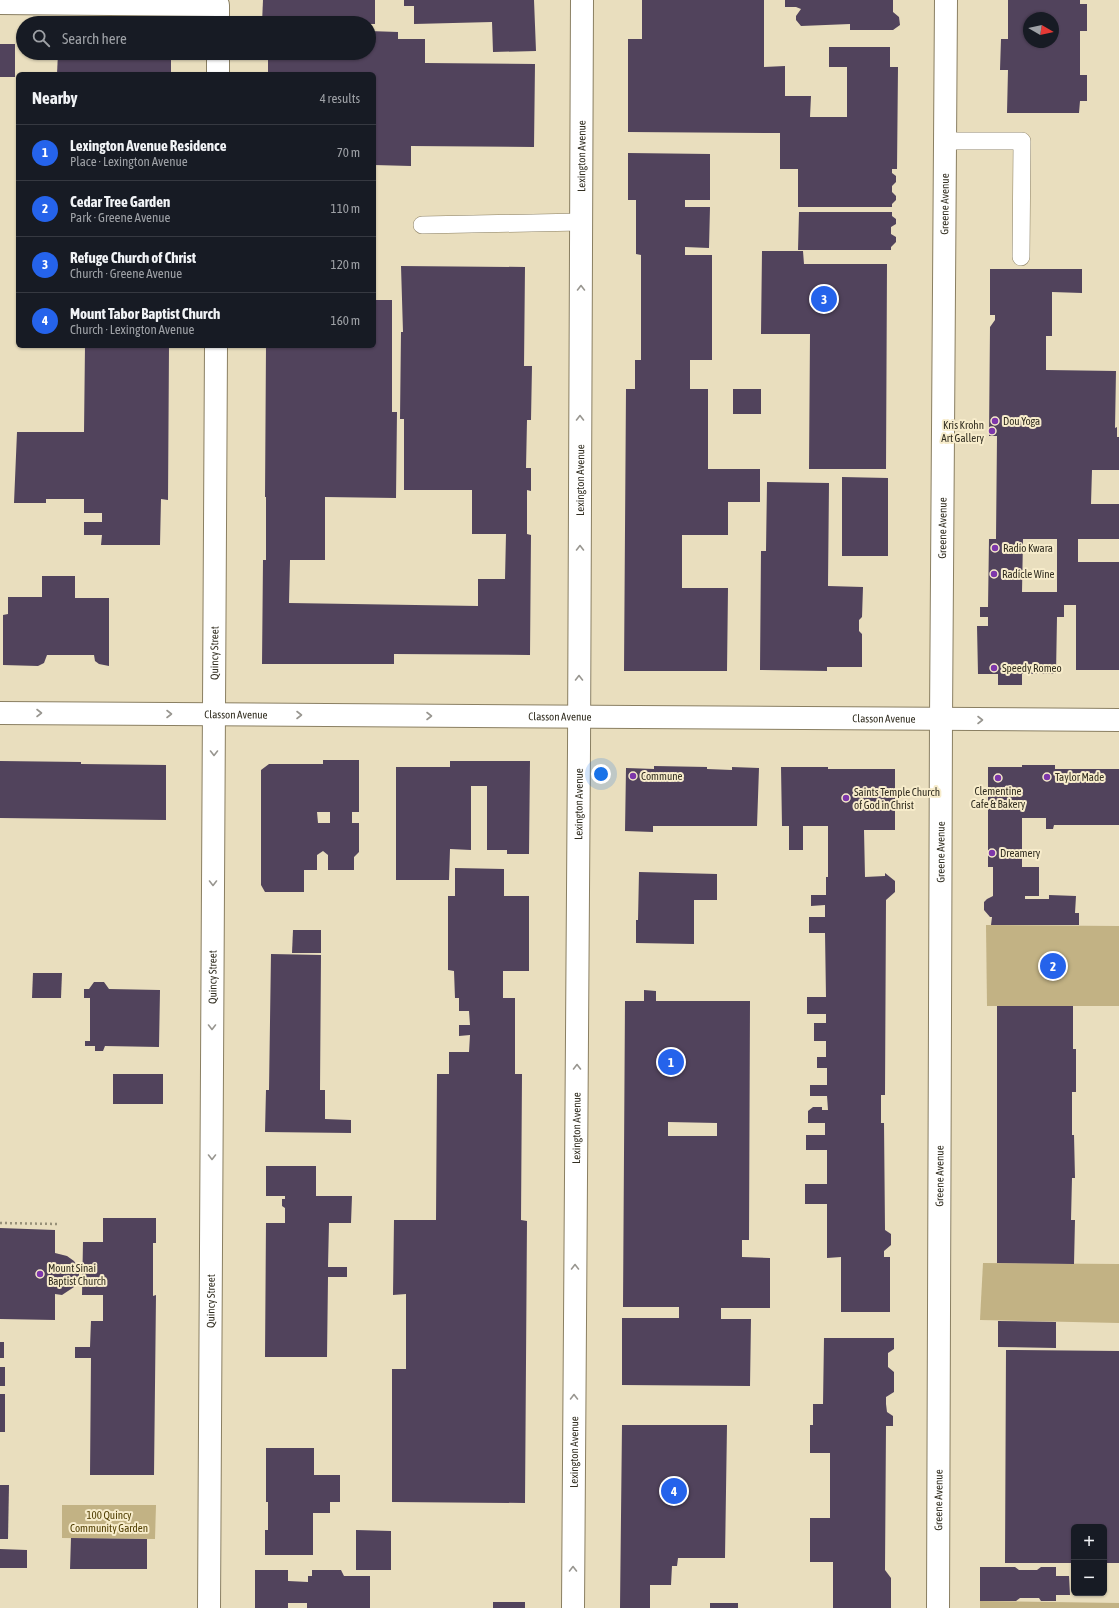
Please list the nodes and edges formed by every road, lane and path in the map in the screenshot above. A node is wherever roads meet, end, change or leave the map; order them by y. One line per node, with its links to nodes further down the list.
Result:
1 (582, 0): 8 (street, Lexington Avenue)
2 (946, 0): 7 (street, Greene Avenue)
3 (0, 3): 4 (street)
4 (218, 14)
5 (218, 60): 6 (street)
6 (218, 72)
7 (945, 141): 10 (lane); 15 (street, Greene Avenue)
8 (581, 222): 9 (lane); 14 (street, Lexington Avenue, one-way to 8)
9 (422, 226)
10 (1021, 257)
11 (216, 348): 13 (street, Quincy Street)
12 (0, 713): 13 (street, Classon Avenue, one-way to 13)
13 (214, 714): 14 (street, Classon Avenue, one-way to 14); 19 (street, Quincy Street, one-way to 19)
14 (579, 717): 15 (street, Classon Avenue); 20 (street, Lexington Avenue, one-way to 14)
15 (941, 719): 16 (street, Classon Avenue, one-way to 16); 21 (street, Greene Avenue)
16 (1119, 720)
17 (0, 1223): 18 (path)
18 (59, 1224)
19 (209, 1608)
20 (572, 1608)
21 (938, 1608)

